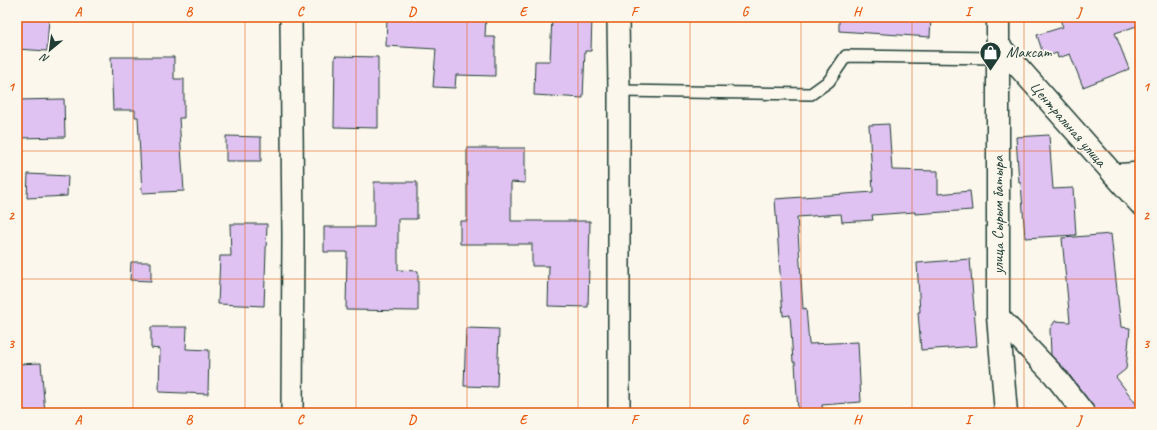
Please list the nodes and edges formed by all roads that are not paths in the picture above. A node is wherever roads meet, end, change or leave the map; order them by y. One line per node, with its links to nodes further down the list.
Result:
1 (291, 17): 10 (street)
2 (618, 17): 5 (street)
3 (998, 17): 4 (street, улица Сырым батыра)
4 (997, 50): 5 (lane); 7 (street, Центральная улица); 9 (street, улица Сырым батыра)
5 (620, 91): 11 (street)
6 (1140, 173): 7 (street)
7 (1114, 175): 8 (street, Центральная улица)
8 (1140, 204)
9 (998, 316): 12 (street, улица Сырым батыра); 13 (street)
10 (292, 413)
11 (619, 413)
12 (1006, 413)
13 (1084, 413)

